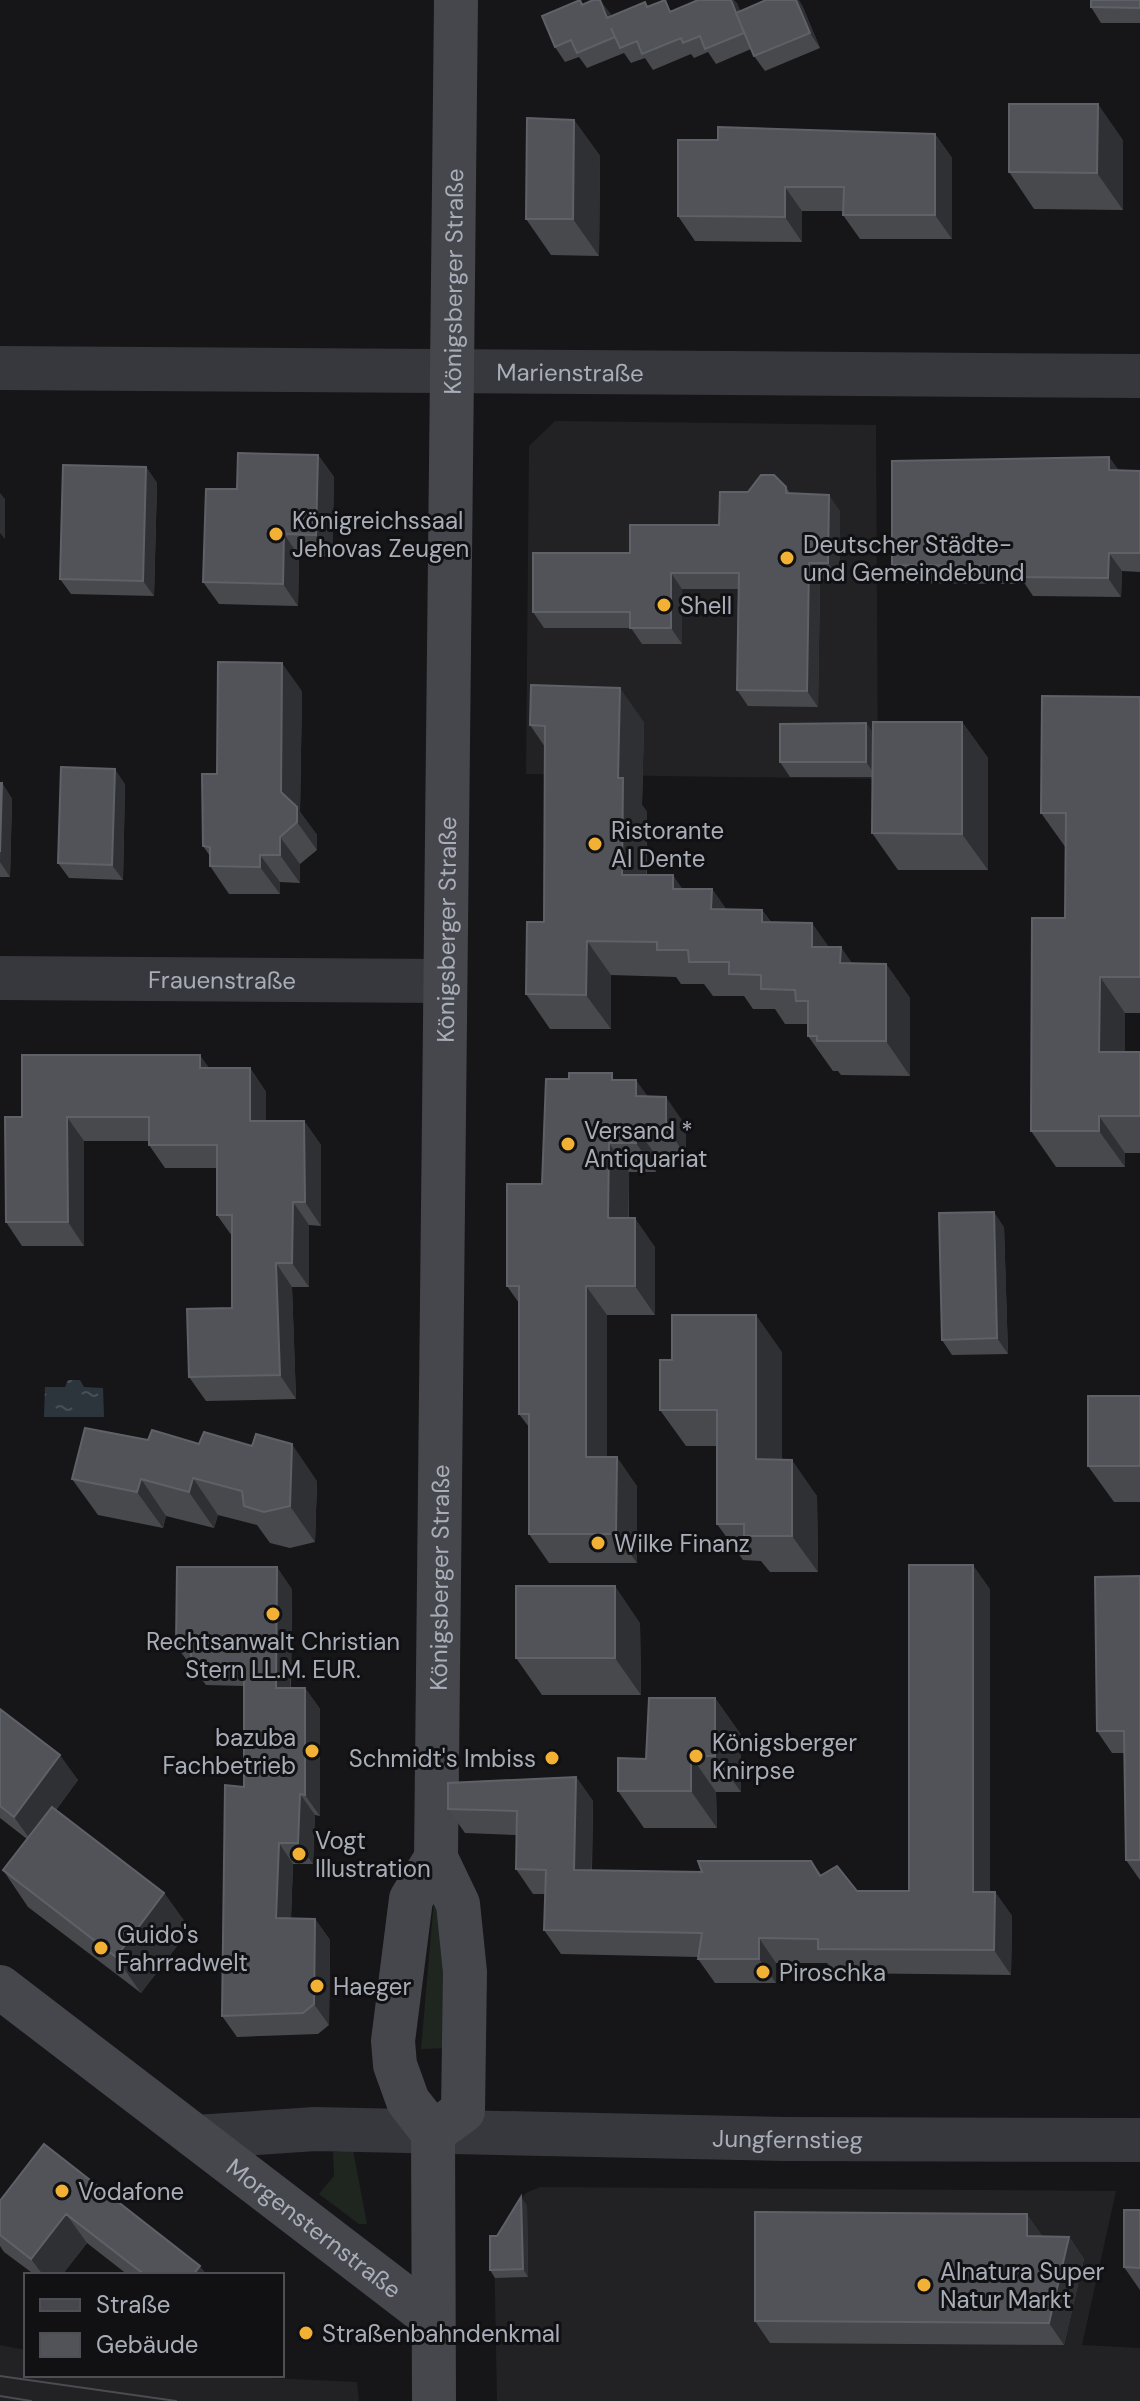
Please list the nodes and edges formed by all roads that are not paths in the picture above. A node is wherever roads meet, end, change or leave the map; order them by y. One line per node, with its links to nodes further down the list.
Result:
1 (456, 0): 3 (main road, Königsberger Straße)
2 (0, 368): 3 (street, Marienstraße)
3 (452, 370): 4 (street, Marienstraße); 6 (main road, Königsberger Straße)
4 (1140, 376)
5 (0, 978): 6 (street, Frauenstraße)
6 (445, 981): 7 (main road, Königsberger Straße)
7 (436, 1858): 9 (main road); 9 (main road, Königsberger Straße)
8 (0, 1987): 10 (main road, Morgensternstraße)
9 (433, 2133): 10 (street, Morgensternstraße); 11 (street, Jungfernstieg); 12 (main road)
10 (196, 2137): 12 (main road, Morgensternstraße)
11 (1140, 2140)
12 (432, 2318): 13 (main road)
13 (434, 2401)

